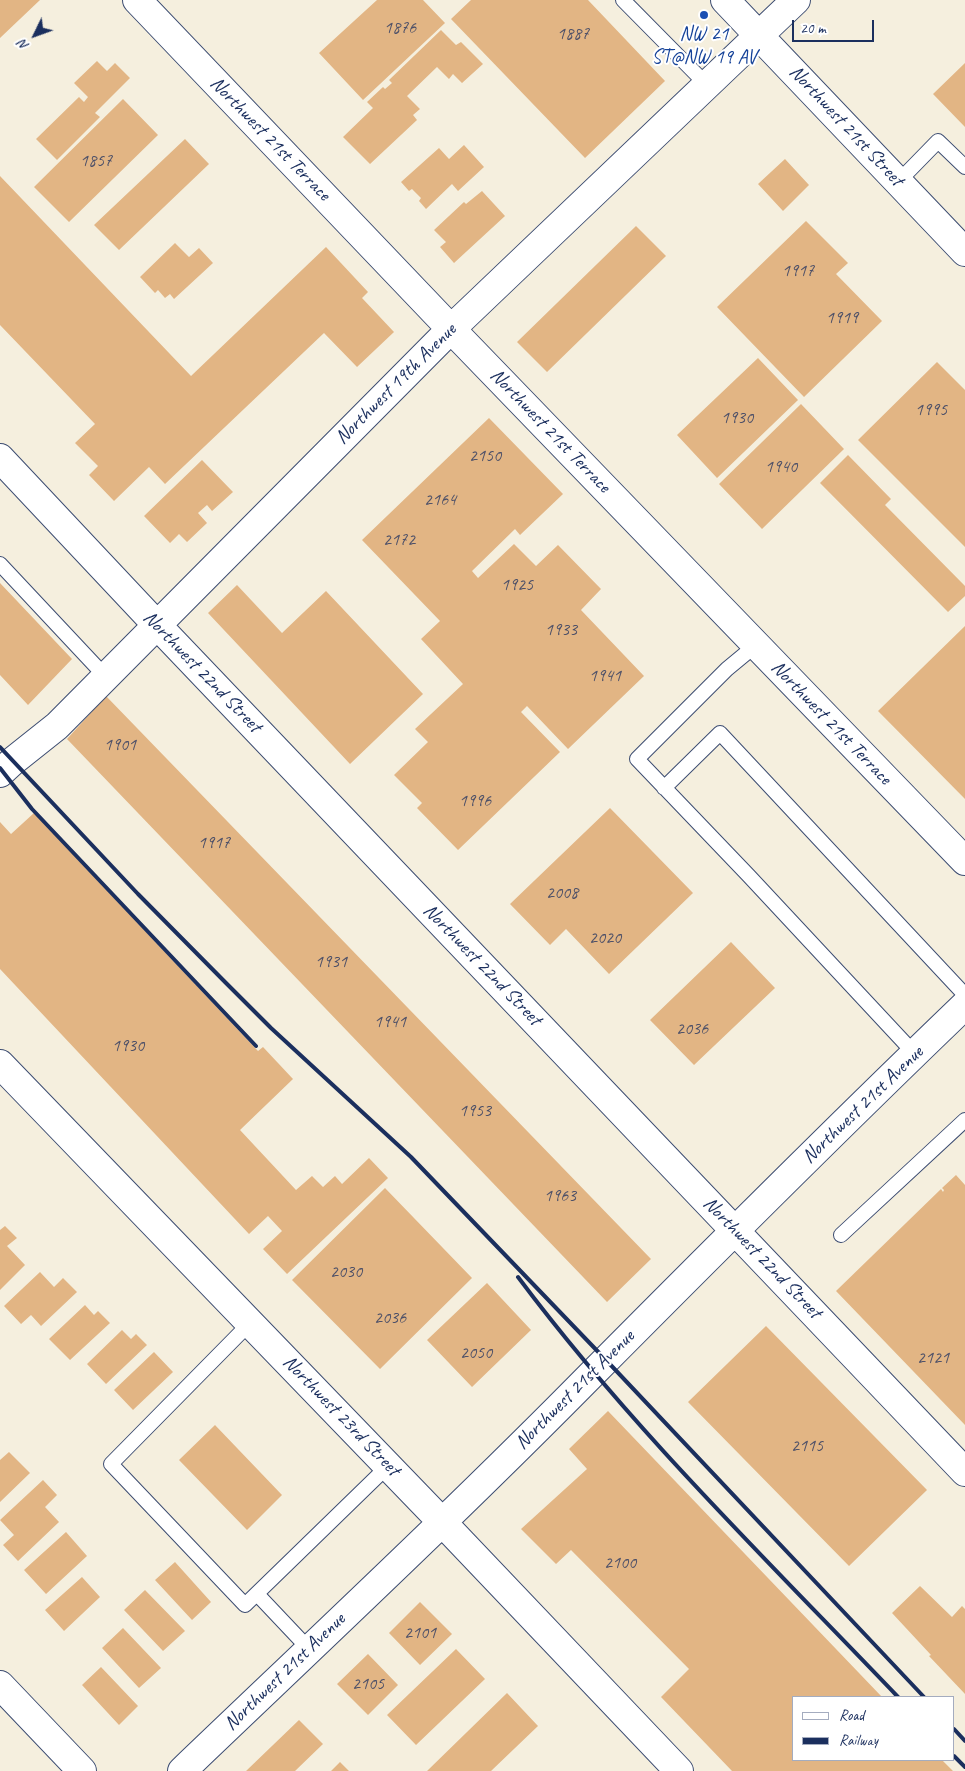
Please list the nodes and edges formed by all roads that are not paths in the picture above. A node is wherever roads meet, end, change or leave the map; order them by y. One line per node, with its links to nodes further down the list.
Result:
1 (137, 0): 10 (street, Northwest 21st Terrace)
2 (623, 0): 6 (lane)
3 (725, 0): 5 (street, Northwest 21st Street)
4 (796, 0): 5 (street, Northwest 19th Avenue)
5 (760, 35): 6 (street, Northwest 19th Avenue); 8 (street, Northwest 21st Street)
6 (707, 85): 10 (street, Northwest 19th Avenue)
7 (965, 167): 8 (lane)
8 (898, 182): 9 (street, Northwest 21st Street)
9 (965, 252)
10 (451, 328): 13 (street, Northwest 19th Avenue); 14 (street, Northwest 21st Terrace)
11 (0, 458): 13 (street, Northwest 22nd Street)
12 (0, 564): 15 (lane)
13 (156, 624): 15 (street, Northwest 19th Avenue); 23 (street, Northwest 22nd Street)
14 (756, 645): 17 (lane); 18 (street, Northwest 21st Terrace)
15 (105, 676): 16 (street, Northwest 19th Avenue)
16 (0, 773)
17 (664, 788): 19 (lane); 20 (lane)
18 (965, 861)
19 (964, 1007): 20 (street, Northwest 21st Avenue)
20 (914, 1054): 23 (street, Northwest 21st Avenue)
21 (0, 1064): 25 (street, Northwest 23rd Street)
22 (965, 1120): 24 (lane)
23 (734, 1230): 27 (street, Northwest 22nd Street); 28 (street, Northwest 21st Avenue)
24 (841, 1234)
25 (250, 1323): 26 (street, Northwest 23rd Street); 29 (lane)
26 (388, 1466): 28 (street, Northwest 23rd Street); 29 (lane)
27 (965, 1472)
28 (442, 1522): 30 (street, Northwest 21st Avenue); 34 (street, Northwest 23rd Street)
29 (257, 1594): 30 (lane)
30 (310, 1649): 33 (street, Northwest 21st Avenue)
31 (0, 1685): 32 (street)
32 (82, 1771)
33 (182, 1771)
34 (679, 1771)

